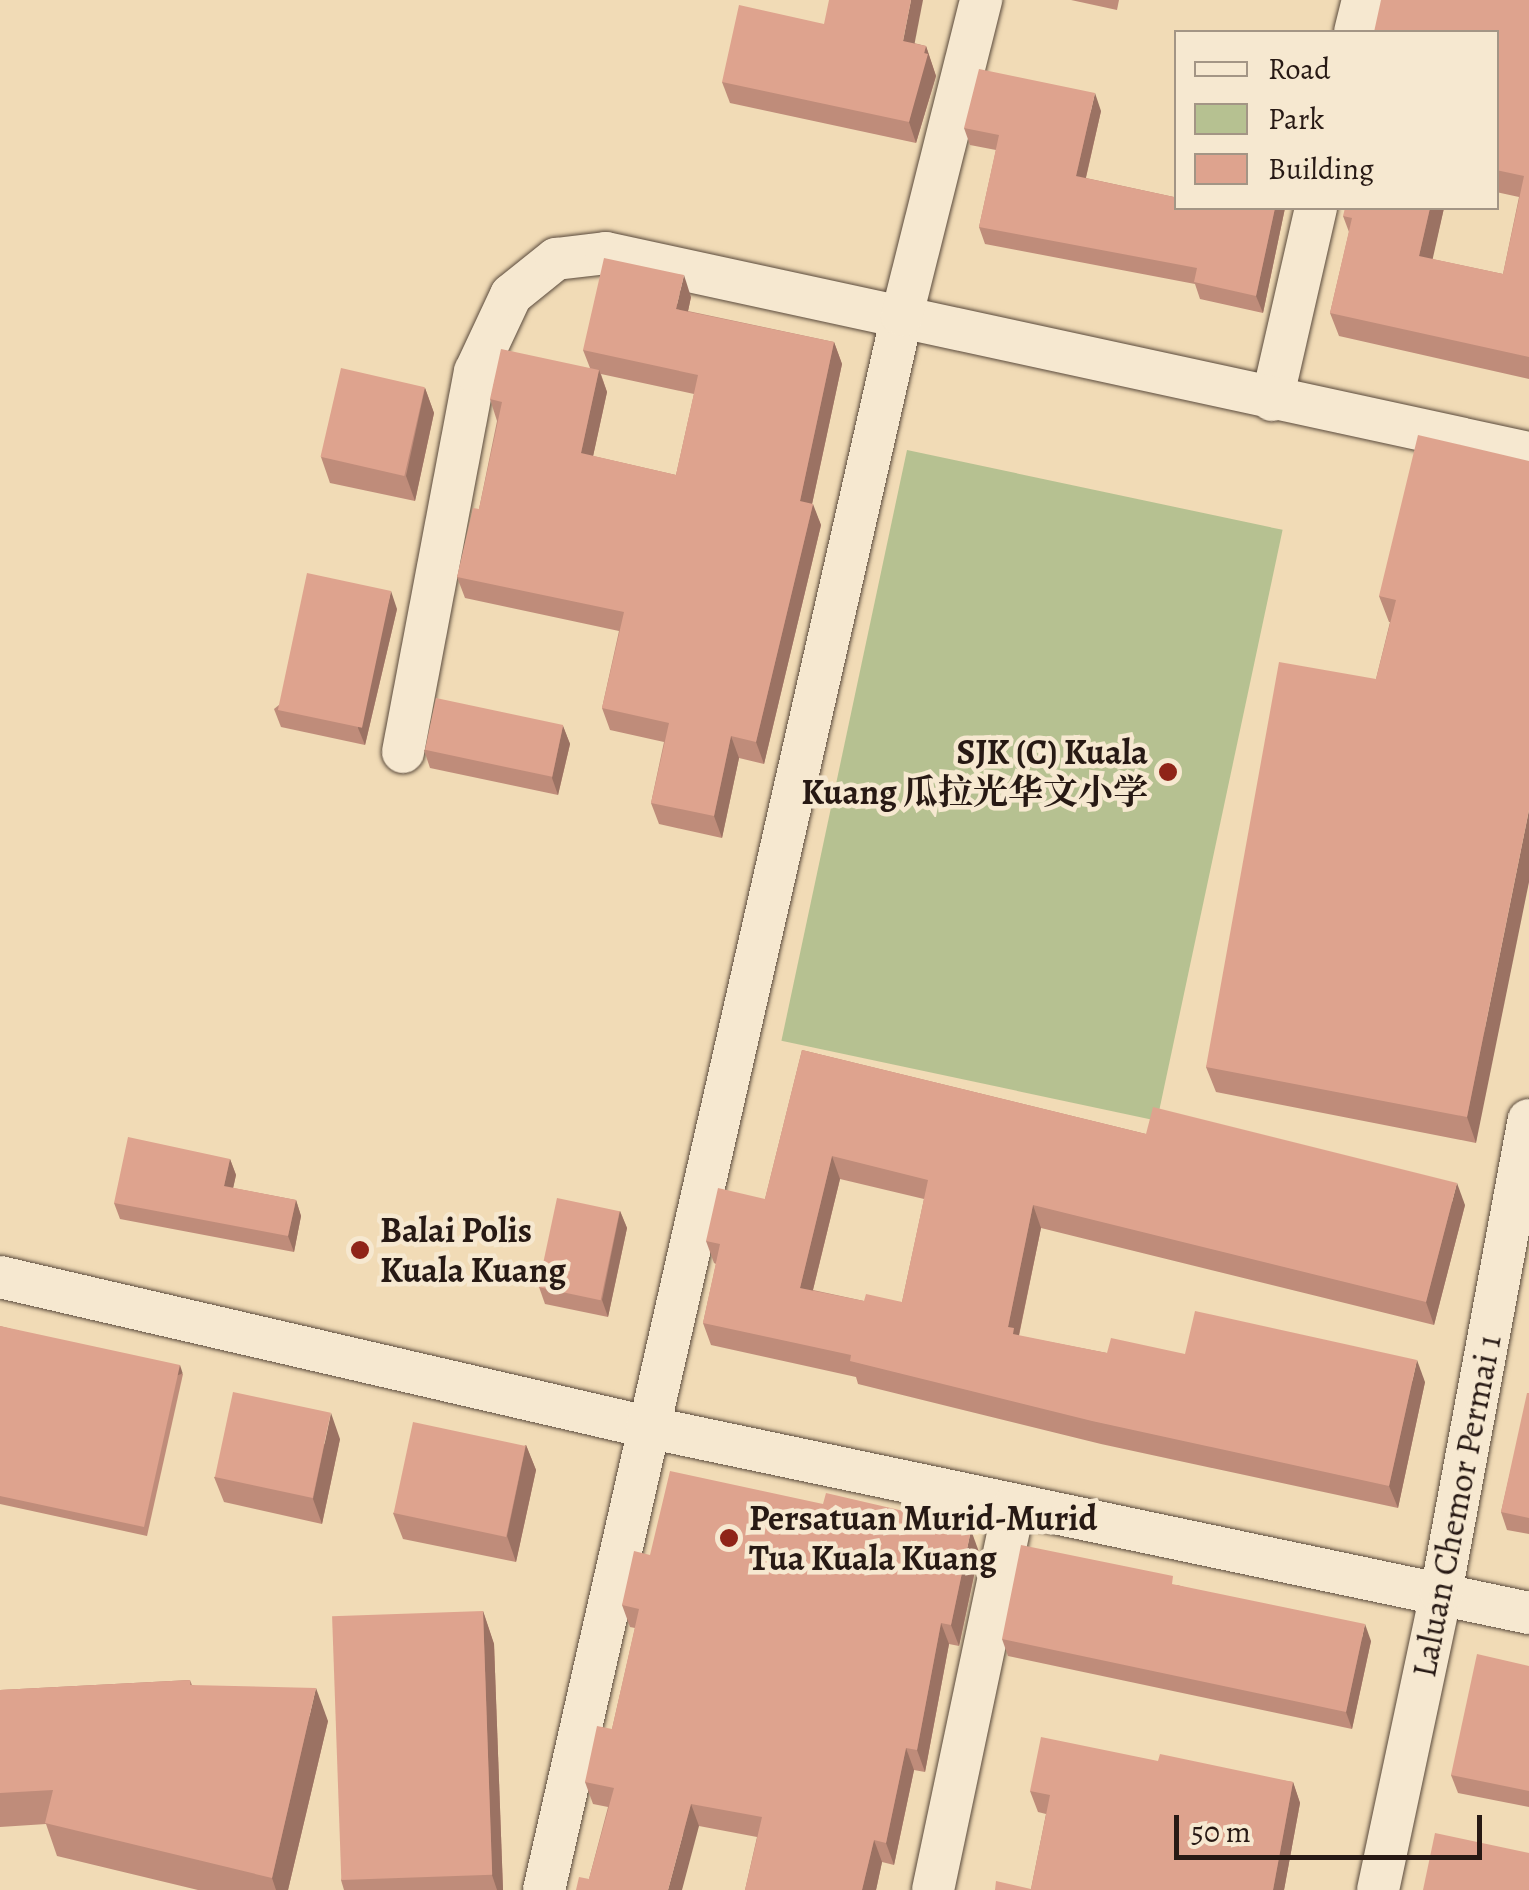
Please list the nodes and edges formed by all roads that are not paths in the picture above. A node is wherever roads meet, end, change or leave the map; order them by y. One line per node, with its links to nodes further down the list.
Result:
1 (980, 0): 5 (street)
2 (1363, 0): 3 (street)
3 (1356, 30)
4 (1316, 210): 6 (street)
5 (902, 315): 6 (street); 8 (street); 11 (street)
6 (1272, 400): 7 (street)
7 (1529, 453)
8 (403, 752)
9 (1529, 1120): 13 (street, Laluan Chemor Permai 1)
10 (0, 1277): 11 (street)
11 (647, 1427): 12 (street); 15 (street)
12 (1014, 1506): 13 (street); 16 (street)
13 (1441, 1593): 14 (street); 17 (street, Laluan Chemor Permai 1)
14 (1529, 1613)
15 (544, 1890)
16 (933, 1890)
17 (1378, 1890)

